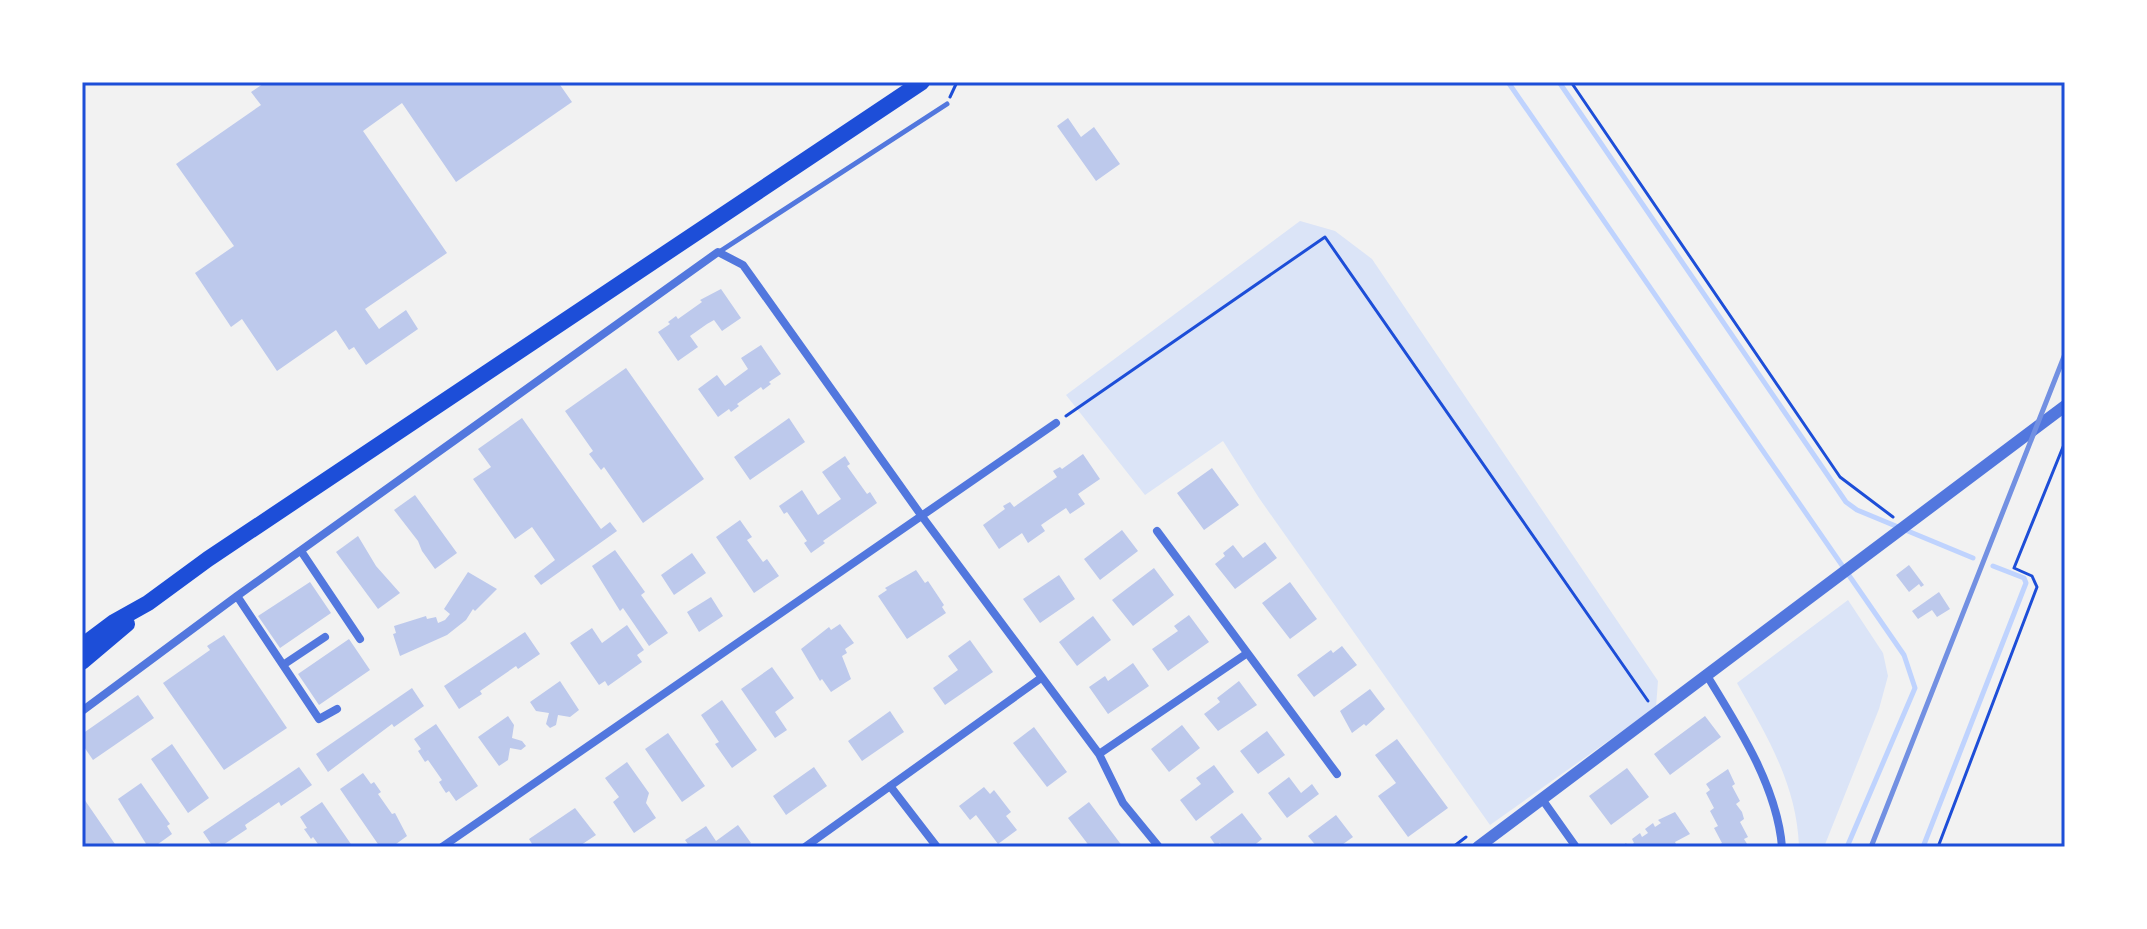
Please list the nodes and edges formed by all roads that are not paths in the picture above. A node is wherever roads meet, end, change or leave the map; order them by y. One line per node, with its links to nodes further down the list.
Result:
1 (922, 82): 10 (main road)
2 (947, 104): 3 (lane)
3 (718, 252): 6 (street); 8 (street)
4 (2065, 406): 17 (street)
5 (1056, 423): 6 (street)
6 (921, 515): 18 (street); 25 (street)
7 (1157, 531): 14 (street)
8 (301, 551): 9 (street); 12 (street)
9 (237, 596): 16 (street); 20 (street)
10 (148, 603): 13 (main road); 15 (main road)
11 (325, 637): 16 (street)
12 (360, 639)
13 (82, 646)
14 (1246, 654): 21 (street); 22 (street)
15 (82, 662)
16 (283, 665): 19 (street)
17 (1706, 674): 24 (street); 31 (street)
18 (1041, 678): 21 (street); 23 (street)
19 (337, 709)
20 (82, 711)
21 (1099, 754): 28 (street)
22 (1337, 774)
23 (890, 786): 26 (street); 27 (street)
24 (1542, 799): 29 (street); 30 (street)
25 (442, 847)
26 (805, 847)
27 (937, 847)
28 (1159, 847)
29 (1478, 847)
30 (1576, 847)
31 (1782, 847)

